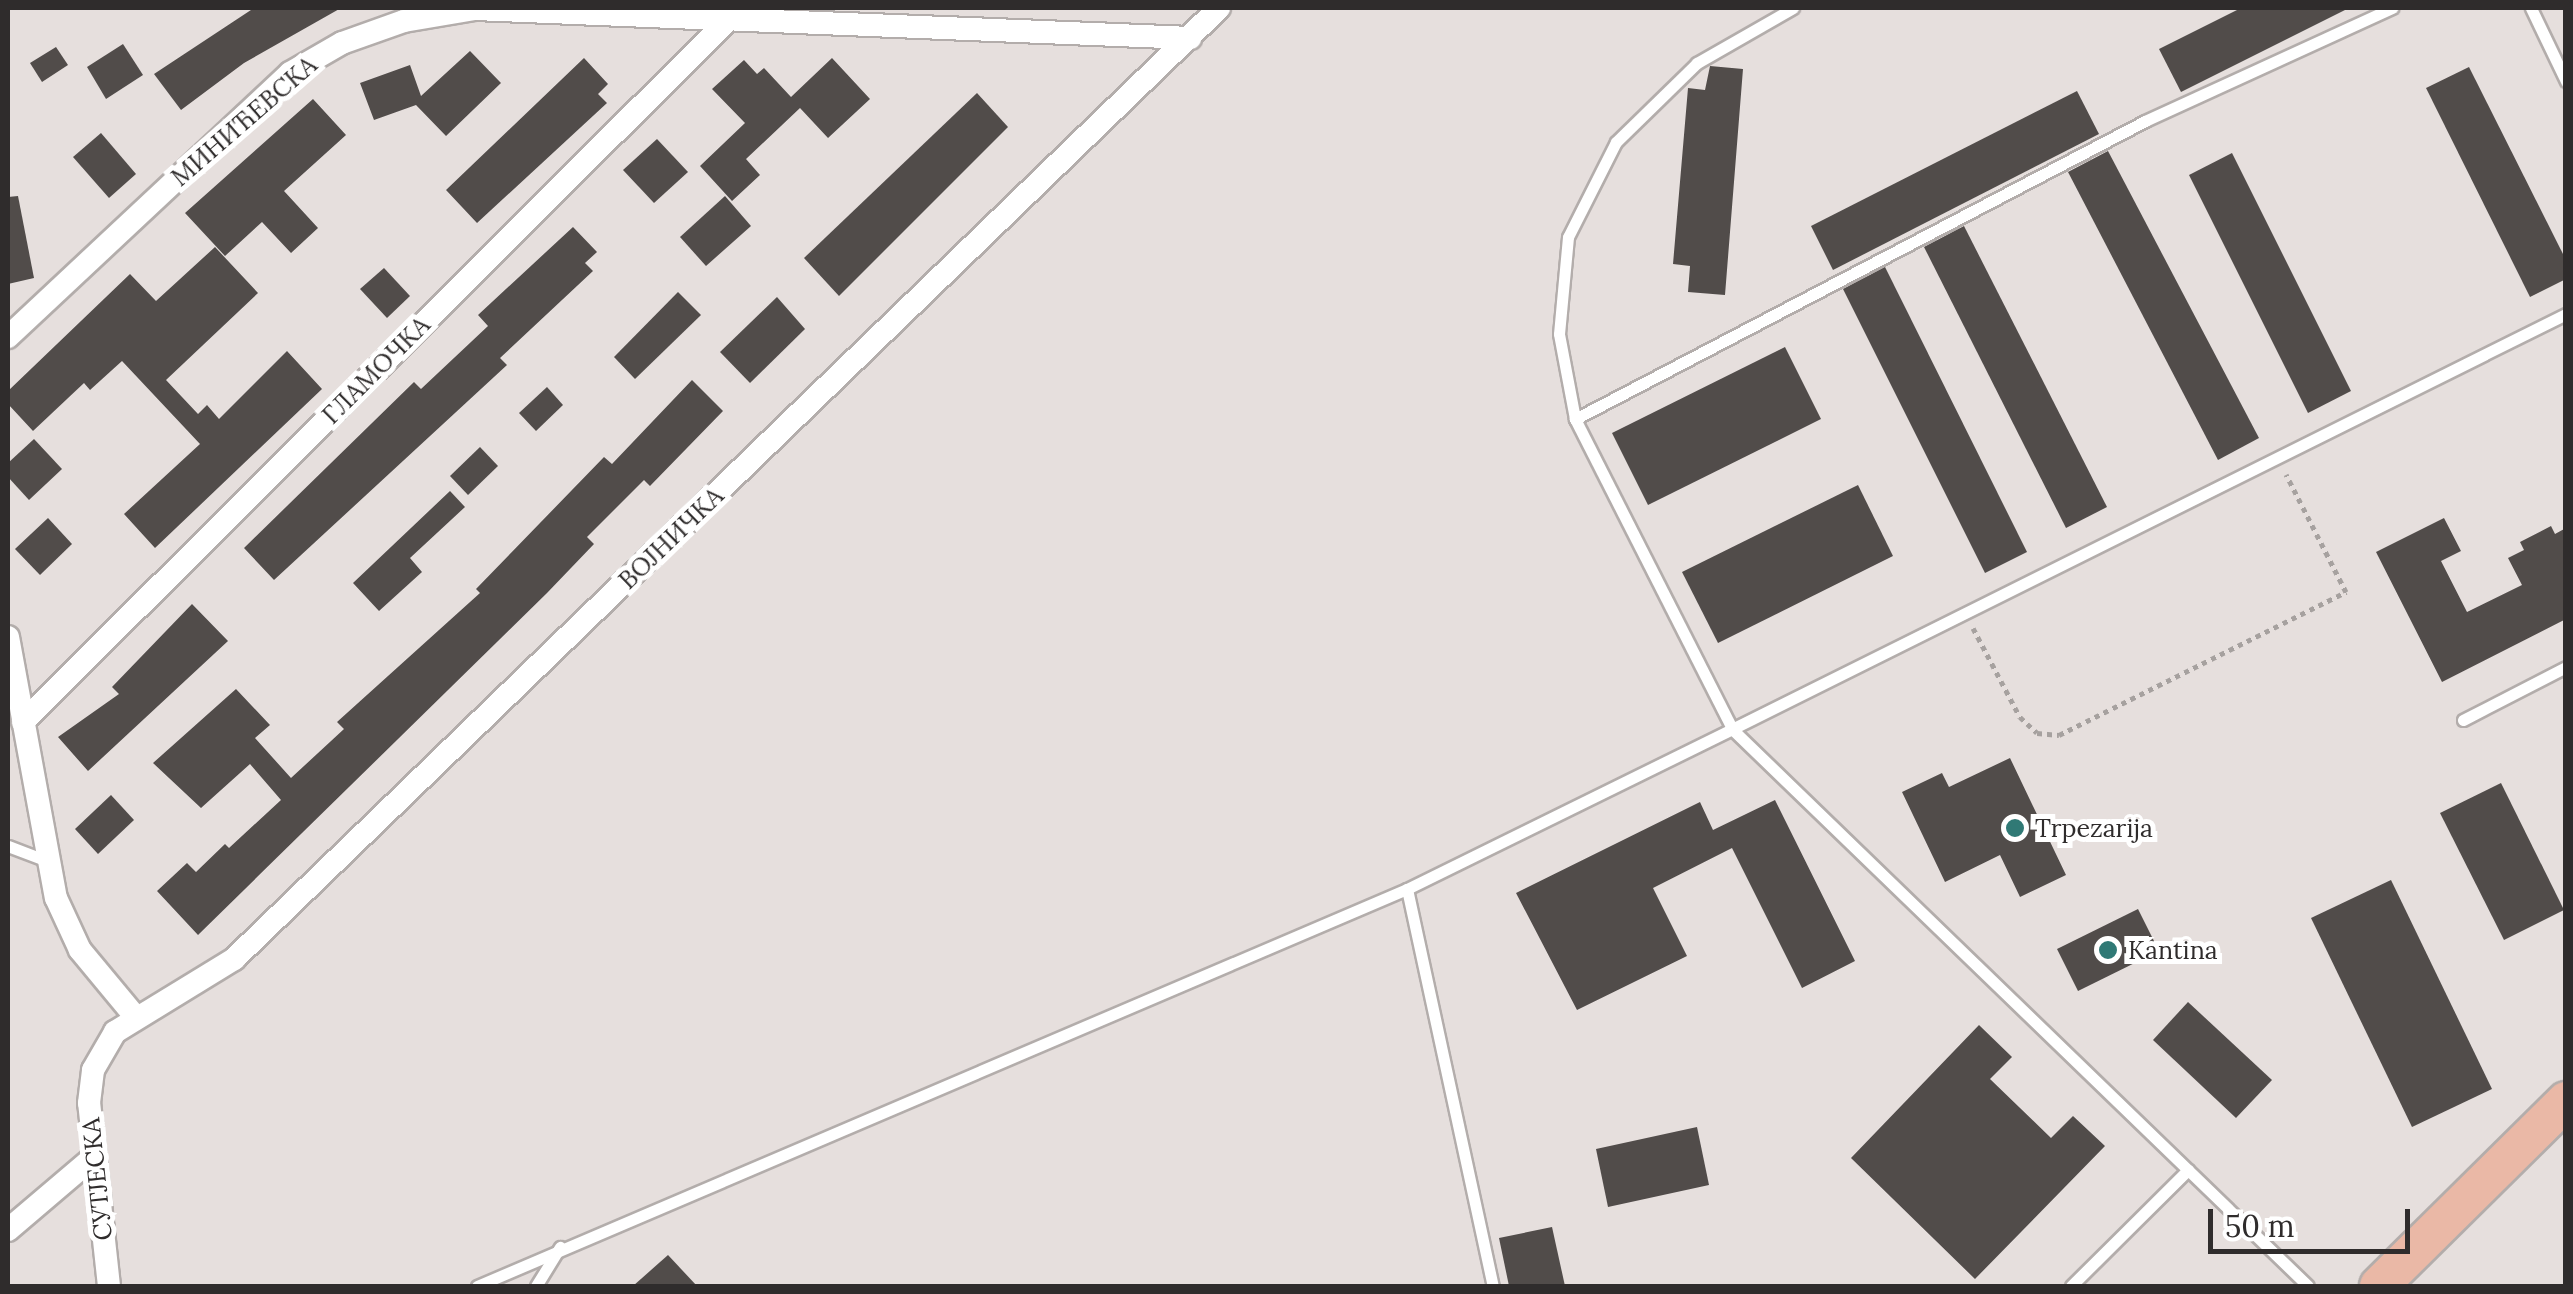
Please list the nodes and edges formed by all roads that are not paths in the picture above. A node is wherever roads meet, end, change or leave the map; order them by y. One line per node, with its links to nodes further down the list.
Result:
1 (1219, 8): 6 (street, ВОЈНИЧКА)
2 (1793, 8): 10 (lane)
3 (2392, 8): 10 (lane)
4 (2531, 8): 7 (lane)
5 (730, 18): 6 (street, МИНИЋЕВСКА); 9 (street, МИНИЋЕВСКА); 14 (street, ГЛАМОЧКА)
6 (1190, 38): 19 (street, ВОЈНИЧКА)
7 (2566, 81)
8 (2566, 314): 15 (lane)
9 (8, 337)
10 (1574, 419): 15 (lane)
11 (8, 638): 14 (street)
12 (2566, 667): 13 (lane)
13 (2463, 720)
14 (22, 722): 17 (street)
15 (1732, 728): 18 (lane); 22 (lane)
16 (8, 846): 17 (lane)
17 (44, 860): 19 (street)
18 (1408, 889): 24 (lane); 28 (lane)
19 (134, 1016): 21 (street, СУТЈЕСКА)
20 (2566, 1101): 31 (main road)
21 (95, 1156): 23 (street); 25 (street, СУТЈЕСКА)
22 (2188, 1170): 29 (lane); 30 (lane)
23 (8, 1230)
24 (560, 1247): 26 (lane); 27 (lane)
25 (109, 1286)
26 (478, 1286)
27 (536, 1286)
28 (1493, 1286)
29 (2072, 1286)
30 (2308, 1286)
31 (2379, 1286)

